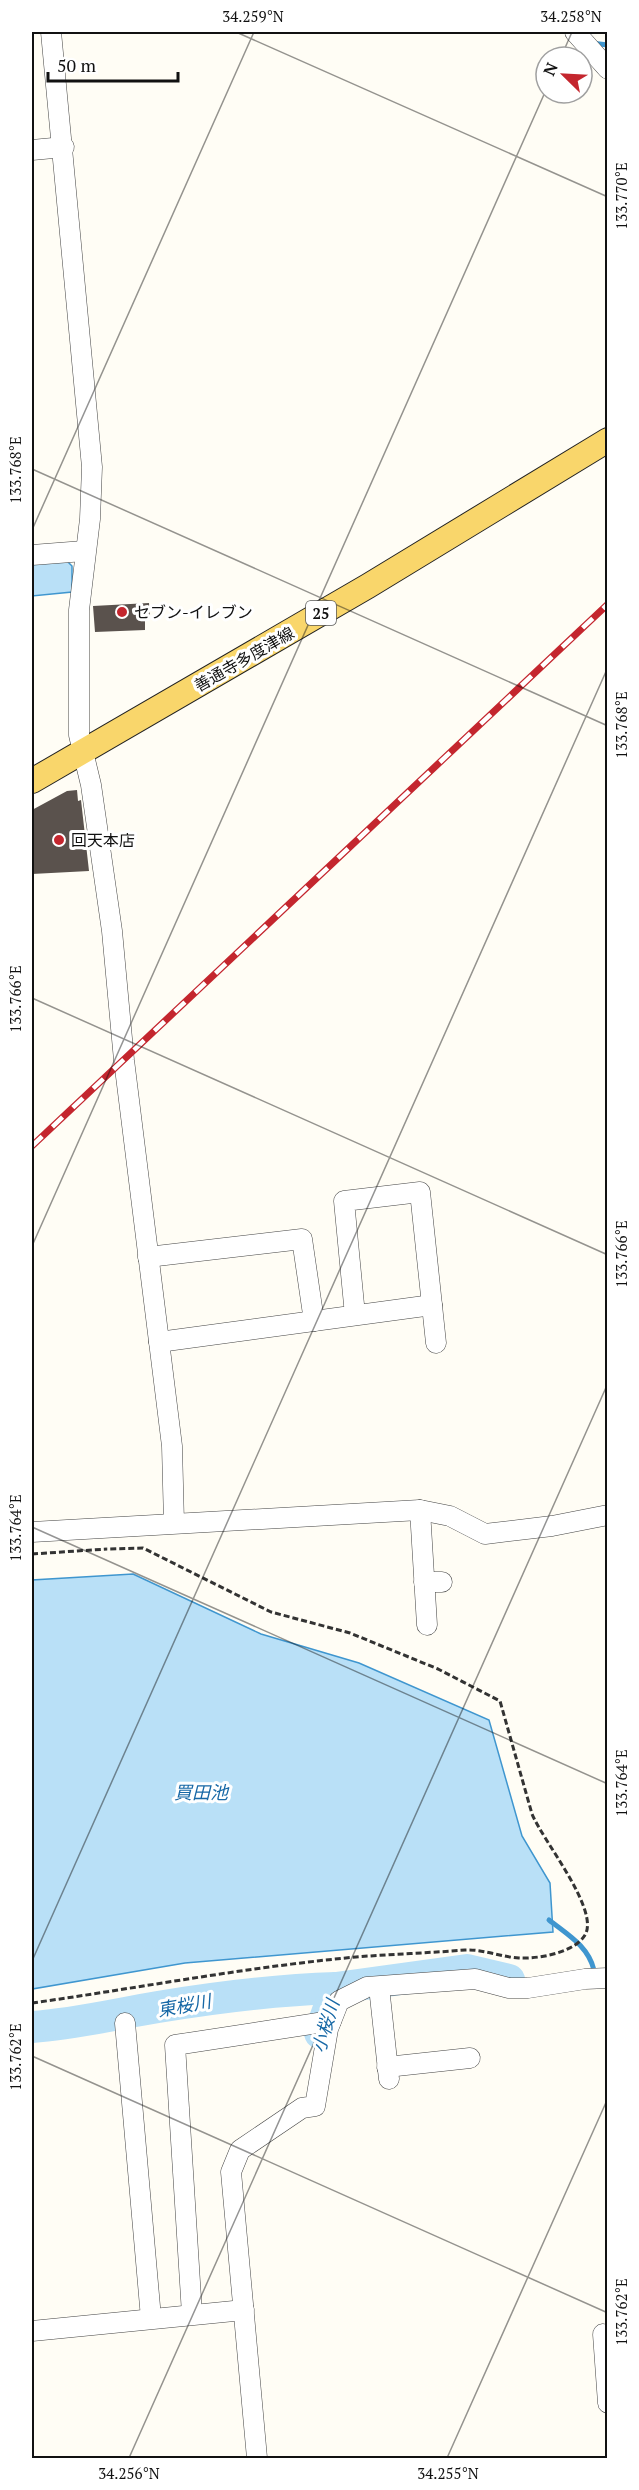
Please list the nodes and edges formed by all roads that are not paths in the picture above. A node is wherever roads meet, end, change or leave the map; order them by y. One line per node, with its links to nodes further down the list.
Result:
1 (51, 32): 4 (street)
2 (575, 32): 3 (street)
3 (608, 69)
4 (64, 147): 5 (street); 7 (street)
5 (32, 150)
6 (608, 440): 9 (main road, 善通寺多度津線 / 25)
7 (84, 551): 8 (street); 9 (street)
8 (32, 555)
9 (83, 752): 10 (main road, 善通寺多度津線 / 25); 11 (street)
10 (32, 781)
11 (148, 1257): 14 (street); 15 (street)
12 (432, 1305): 13 (street); 13 (street); 16 (street)
13 (355, 1316): 14 (street)
14 (314, 1321): 15 (street)
15 (159, 1342): 19 (street)
16 (435, 1343)
17 (420, 1510): 18 (street); 19 (street); 21 (street)
18 (608, 1515)
19 (174, 1523): 20 (street)
20 (32, 1532)
21 (427, 1625)
22 (608, 1978): 23 (street)
23 (379, 1986): 24 (street); 26 (street)
24 (326, 2021): 27 (street); 28 (street)
25 (125, 2023): 29 (street)
26 (470, 2058)
27 (244, 2310): 28 (street); 33 (street)
28 (192, 2314): 29 (street)
29 (151, 2318): 30 (street)
30 (32, 2331)
31 (603, 2334): 32 (street)
32 (608, 2403)
33 (257, 2458)

